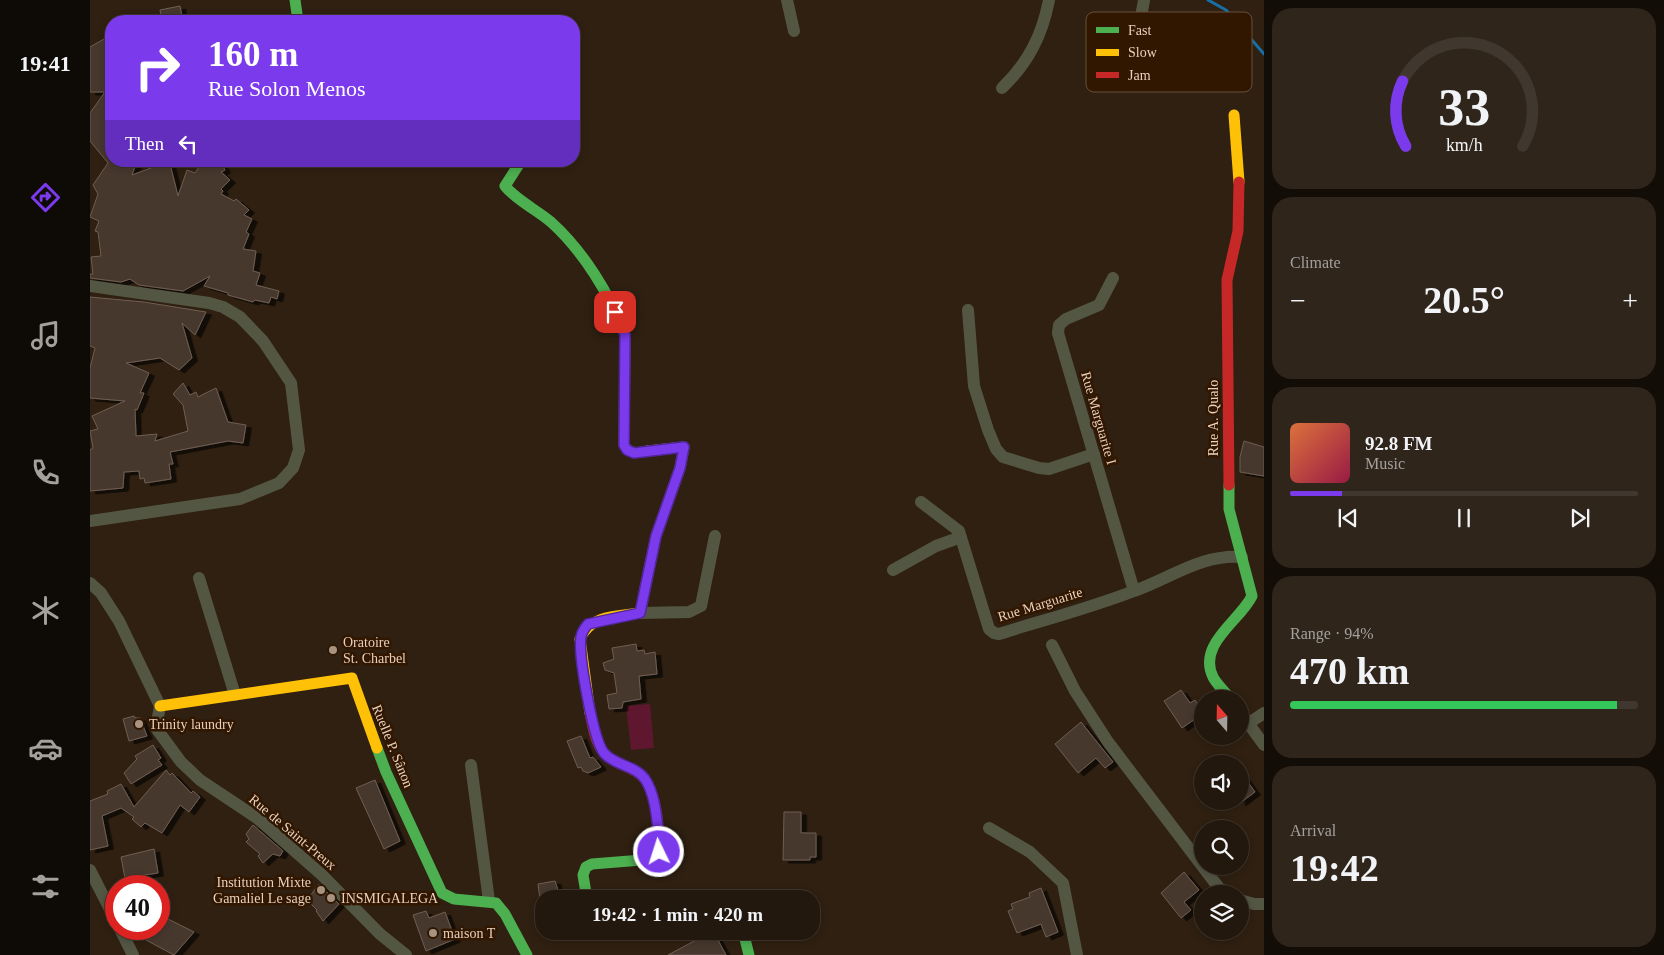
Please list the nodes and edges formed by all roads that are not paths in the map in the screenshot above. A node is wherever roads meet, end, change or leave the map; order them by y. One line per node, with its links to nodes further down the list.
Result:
1 (295, 0): 4 (street)
2 (787, 0): 5 (street)
3 (1049, 0): 6 (street)
4 (297, 15)
5 (794, 31)
6 (1002, 88)
7 (1234, 115): 17 (street, Rue A. Qualo)
8 (517, 167): 22 (street)
9 (1114, 278): 12 (street, Rue Marguarite I)
10 (90, 286): 14 (street)
11 (968, 310): 12 (street)
12 (1094, 454): 21 (street, Rue Marguarite I)
13 (921, 502): 16 (street, Rue Marguarite)
14 (90, 521)
15 (714, 536): 22 (street)
16 (961, 538): 18 (street); 21 (street, Rue Marguarite)
17 (1242, 557): 21 (street, Rue Marguarite); 24 (street, Rue A. Qualo)
18 (893, 570)
19 (199, 578): 25 (street)
20 (90, 583): 26 (street)
21 (1134, 591)
22 (640, 613): 35 (street)
23 (1052, 645): 34 (street)
24 (1224, 690)
25 (235, 695): 26 (street, Ruelle P. Sânon); 37 (street, Ruelle P. Sânon)
26 (160, 706): 43 (street, Rue de Saint-Preux)
27 (1264, 712): 28 (street)
28 (1249, 722)
29 (1249, 724): 30 (street)
30 (1264, 745)
31 (471, 764): 37 (street)
32 (989, 828): 46 (street)
33 (90, 870): 36 (street)
34 (1217, 885)
35 (585, 890)
36 (105, 899)
37 (489, 902): 44 (street)
38 (1249, 903): 39 (street)
39 (1264, 904)
40 (126, 940): 42 (street)
41 (745, 940): 45 (street)
42 (133, 955)
43 (406, 955)
44 (527, 955)
45 (748, 955)
46 (1077, 955)

